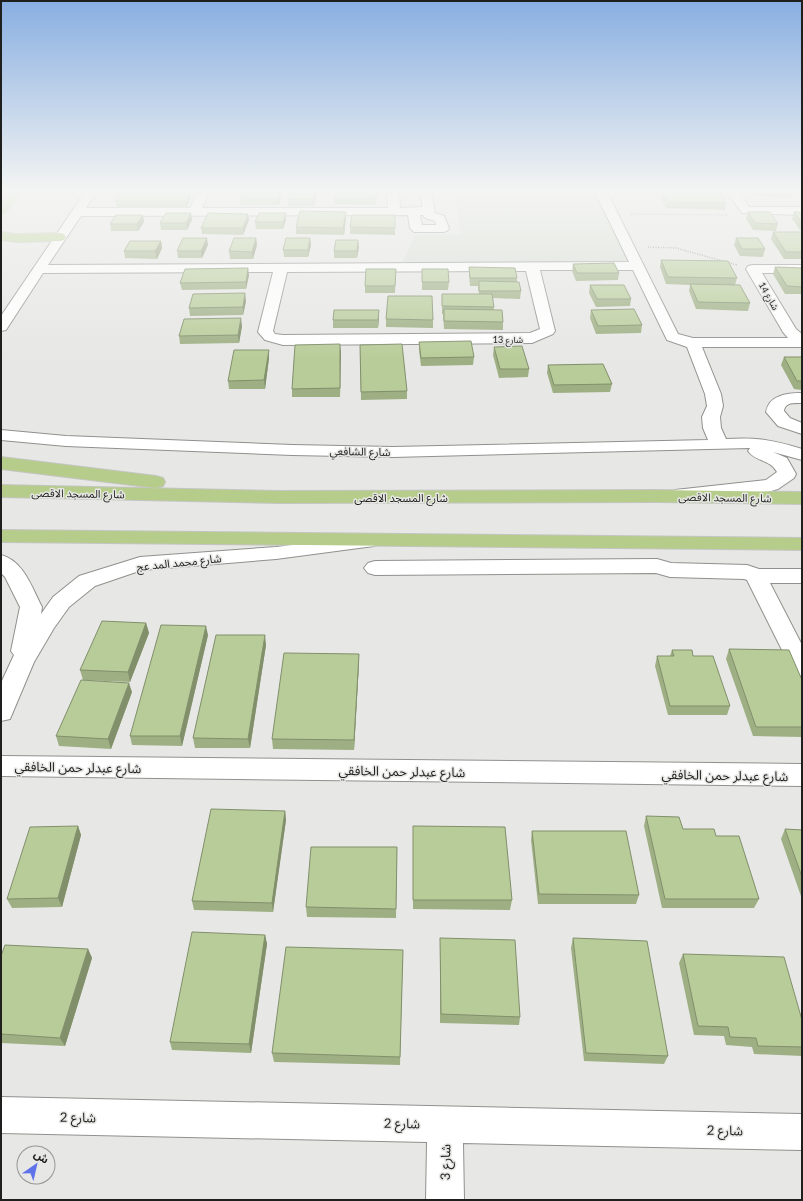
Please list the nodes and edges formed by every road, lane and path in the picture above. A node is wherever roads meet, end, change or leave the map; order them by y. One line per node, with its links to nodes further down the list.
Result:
1 (53, 248): 7 (street)
2 (629, 248): 4 (street)
3 (676, 248): 8 (path)
4 (638, 266): 5 (street); 12 (street)
5 (532, 267): 6 (street); 6 (street, شارع 13)
6 (281, 268): 7 (street)
7 (39, 269): 10 (street)
8 (753, 269): 9 (street, شارع 14); 11 (street, شارع 14)
9 (802, 269)
10 (1, 327)
11 (802, 342): 12 (street)
12 (692, 343): 16 (street)
13 (802, 398): 14 (street)
14 (802, 429)
15 (1, 434): 16 (street, شارع الشافعي)
16 (715, 437): 17 (street); 18 (street, شارع الشافعي); 21 (street, شارع الشافعي)
17 (802, 443)
18 (802, 455)
19 (1, 463): 22 (main road)
20 (1, 491): 22 (main road, شارع المسجد الاقصى)
21 (657, 496): 22 (main road, شارع المسجد الاقصى); 23 (main road, شارع المسجد الاقصى)
22 (280, 497)
23 (802, 498)
24 (1, 536): 25 (main road)
25 (375, 541): 26 (main road); 33 (street, شارع محمد المد عج)
26 (639, 543): 27 (main road); 29 (street)
27 (802, 544)
28 (1, 562): 33 (street, شارع محمد المد عج)
29 (657, 566): 30 (street); 31 (street)
30 (375, 568)
31 (756, 576): 32 (street); 34 (street)
32 (802, 576)
33 (22, 660): 35 (street, شارع محمد المد عج)
34 (802, 668)
35 (1, 712)
36 (1, 766): 37 (street, شارع عبدلر حمن الخافقي)
37 (802, 775)
38 (1, 1115): 39 (street, شارع 2)
39 (445, 1124): 40 (street, شارع 2); 41 (street, شارع 3)
40 (802, 1132)
41 (445, 1200)

